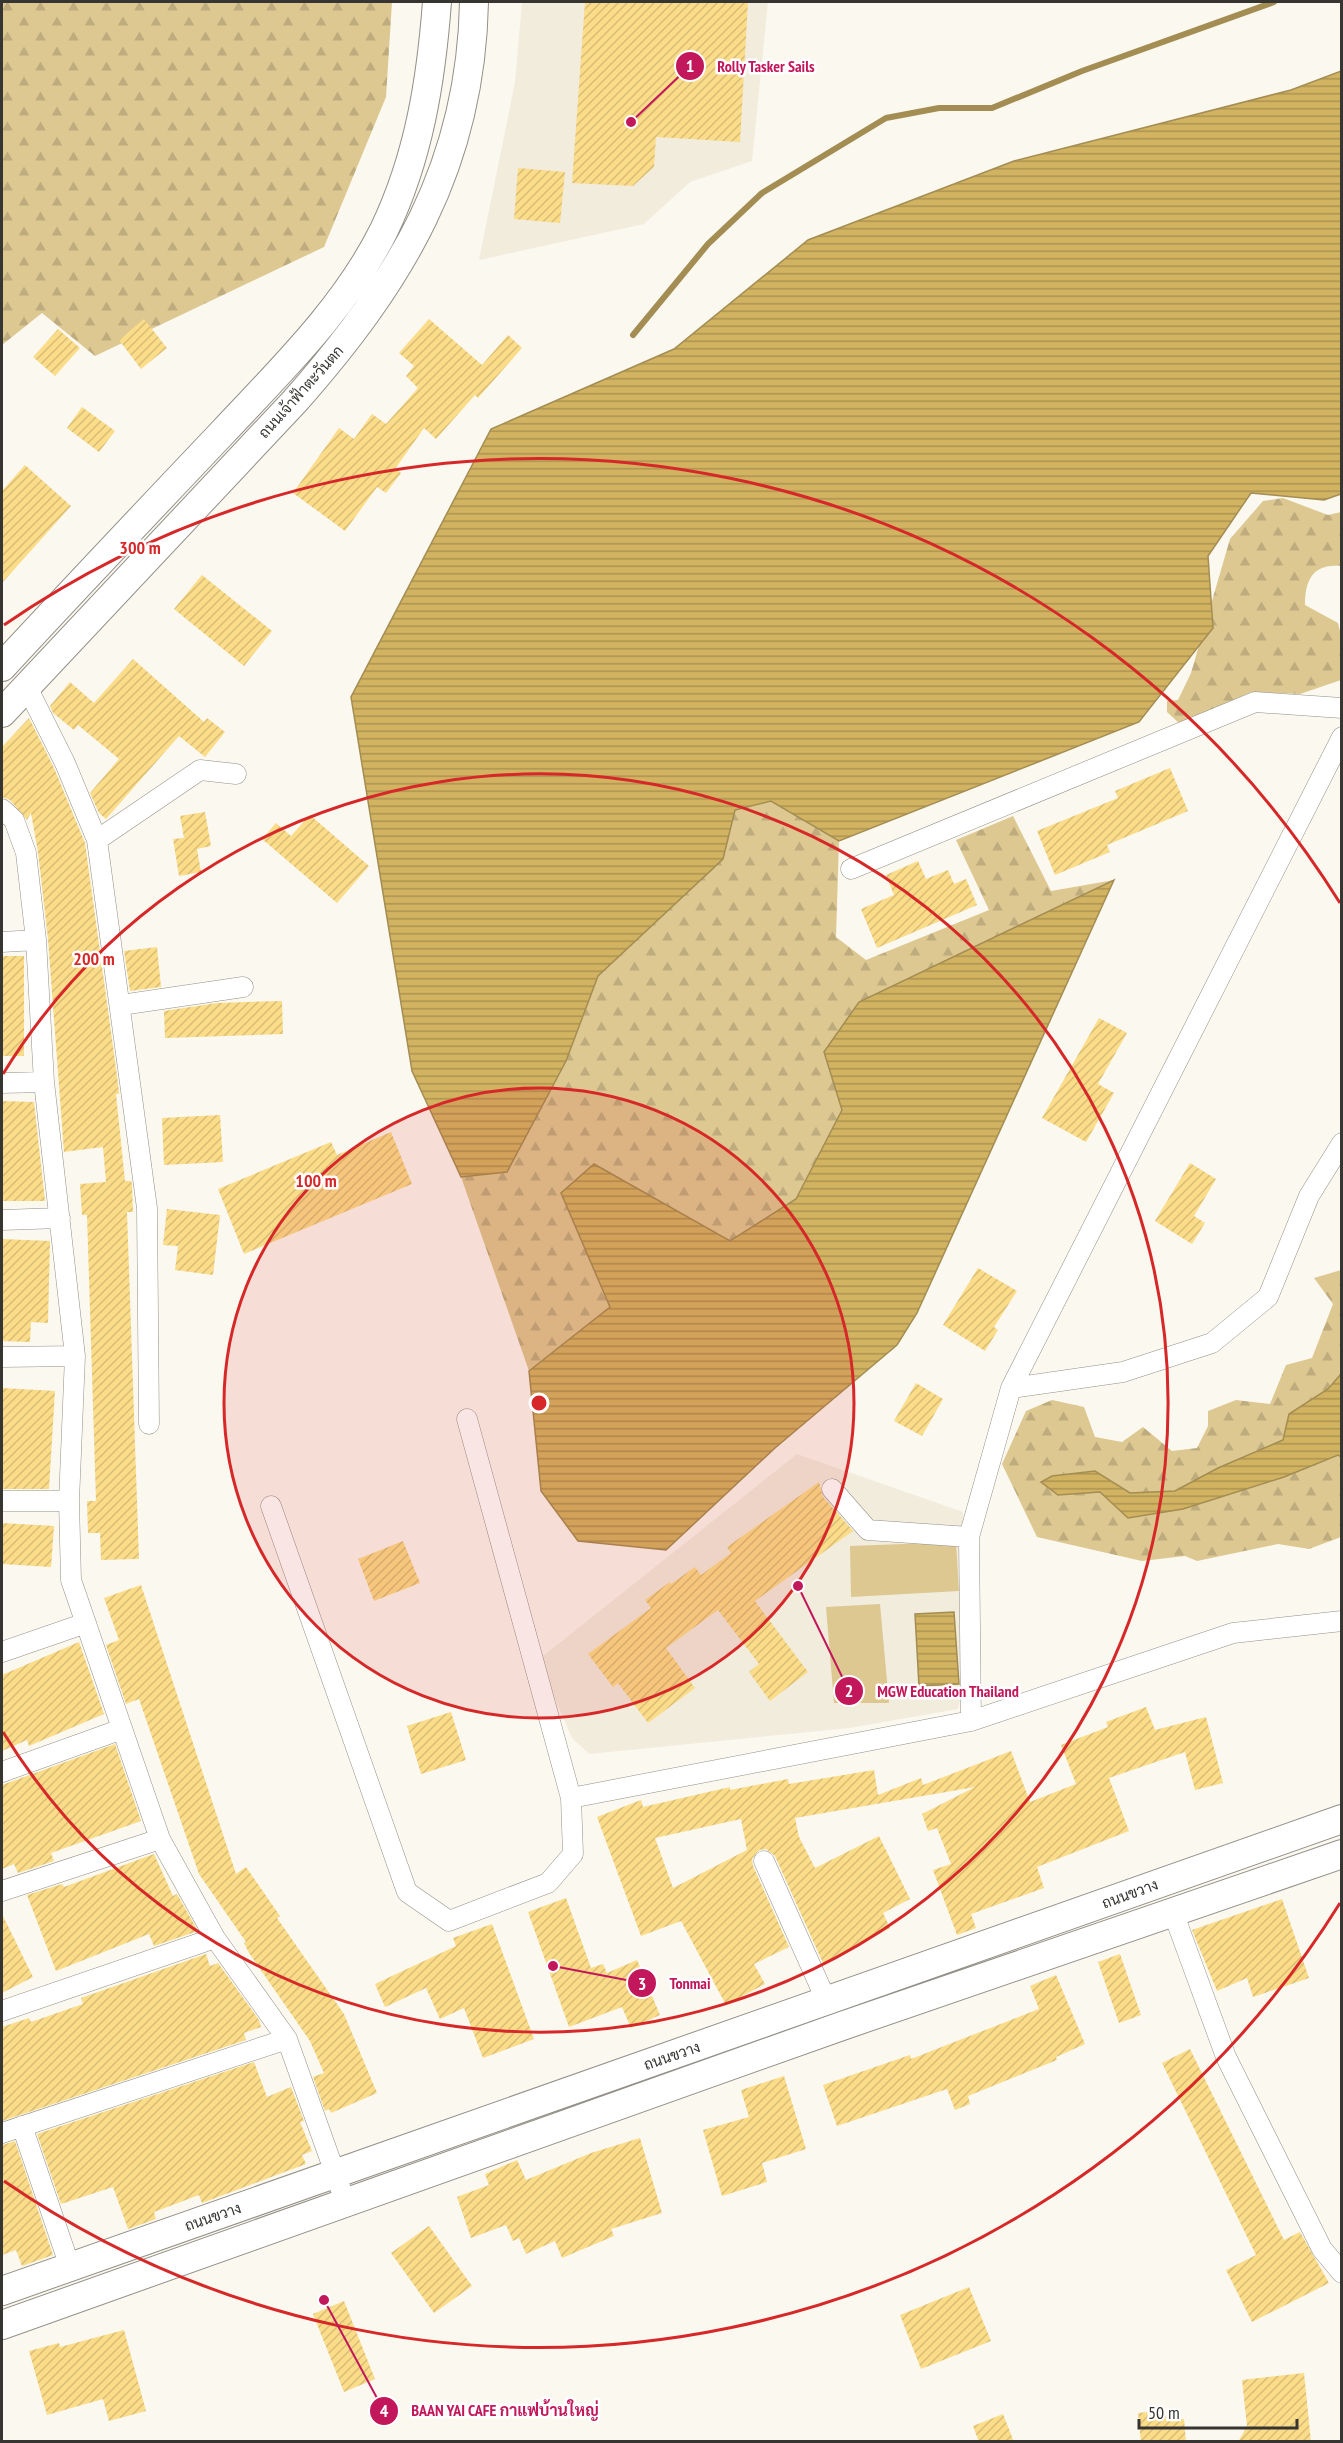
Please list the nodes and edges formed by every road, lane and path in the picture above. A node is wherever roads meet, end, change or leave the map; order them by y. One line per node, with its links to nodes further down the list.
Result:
1 (437, 2): 3 (main road, ถนนเจ้าฟ้าตะวันตก)
2 (474, 2): 4 (main road, ถนนเจ้าฟ้าตะวันตก)
3 (2, 667)
4 (26, 685): 6 (main road, ถนนเจ้าฟ้าตะวันตก); 10 (street)
5 (1341, 708): 11 (street)
6 (2, 712)
7 (1341, 737): 23 (street)
8 (236, 774): 10 (street)
9 (2, 809): 12 (street)
10 (97, 840): 15 (street)
11 (851, 869)
12 (36, 940): 13 (street); 16 (street)
13 (2, 942)
14 (243, 987): 15 (street)
15 (121, 1005): 25 (street)
16 (44, 1082): 17 (street); 19 (street)
17 (2, 1083)
18 (1341, 1143): 23 (street)
19 (60, 1218): 20 (street); 21 (street)
20 (2, 1220)
21 (75, 1356): 22 (street); 28 (street)
22 (2, 1357)
23 (1011, 1388): 30 (street)
24 (467, 1419): 37 (street)
25 (148, 1424)
26 (832, 1490): 30 (street)
27 (2, 1501): 28 (street)
28 (69, 1501): 32 (street)
29 (271, 1506): 37 (street)
30 (969, 1538): 34 (street)
31 (1341, 1622): 34 (street)
32 (86, 1623): 33 (street); 35 (street)
33 (2, 1652)
34 (971, 1721): 37 (street)
35 (122, 1729): 36 (street); 39 (street)
36 (2, 1772)
37 (571, 1798)
38 (1341, 1819): 44 (main road, ถนนขวาง)
39 (160, 1839): 42 (street); 45 (street)
40 (1341, 1854): 43 (main road, ถนนขวาง)
41 (764, 1861): 47 (street)
42 (2, 1891)
43 (1173, 1912): 46 (main road, ถนนขวาง); 55 (street)
44 (1076, 1914): 46 (main road); 47 (main road, ถนนขวาง)
45 (215, 1938): 48 (street); 49 (street)
46 (1083, 1943): 53 (main road, ถนนขวาง)
47 (827, 2002): 52 (main road, ถนนขวาง)
48 (2, 2011)
49 (286, 2039): 50 (street); 52 (street)
50 (22, 2126): 51 (street); 54 (street)
51 (2, 2133)
52 (335, 2174): 53 (street); 54 (main road, ถนนขวาง)
53 (345, 2201): 57 (main road, ถนนขวาง)
54 (70, 2267): 56 (main road, ถนนขวาง)
55 (1341, 2273)
56 (2, 2291)
57 (2, 2325)

